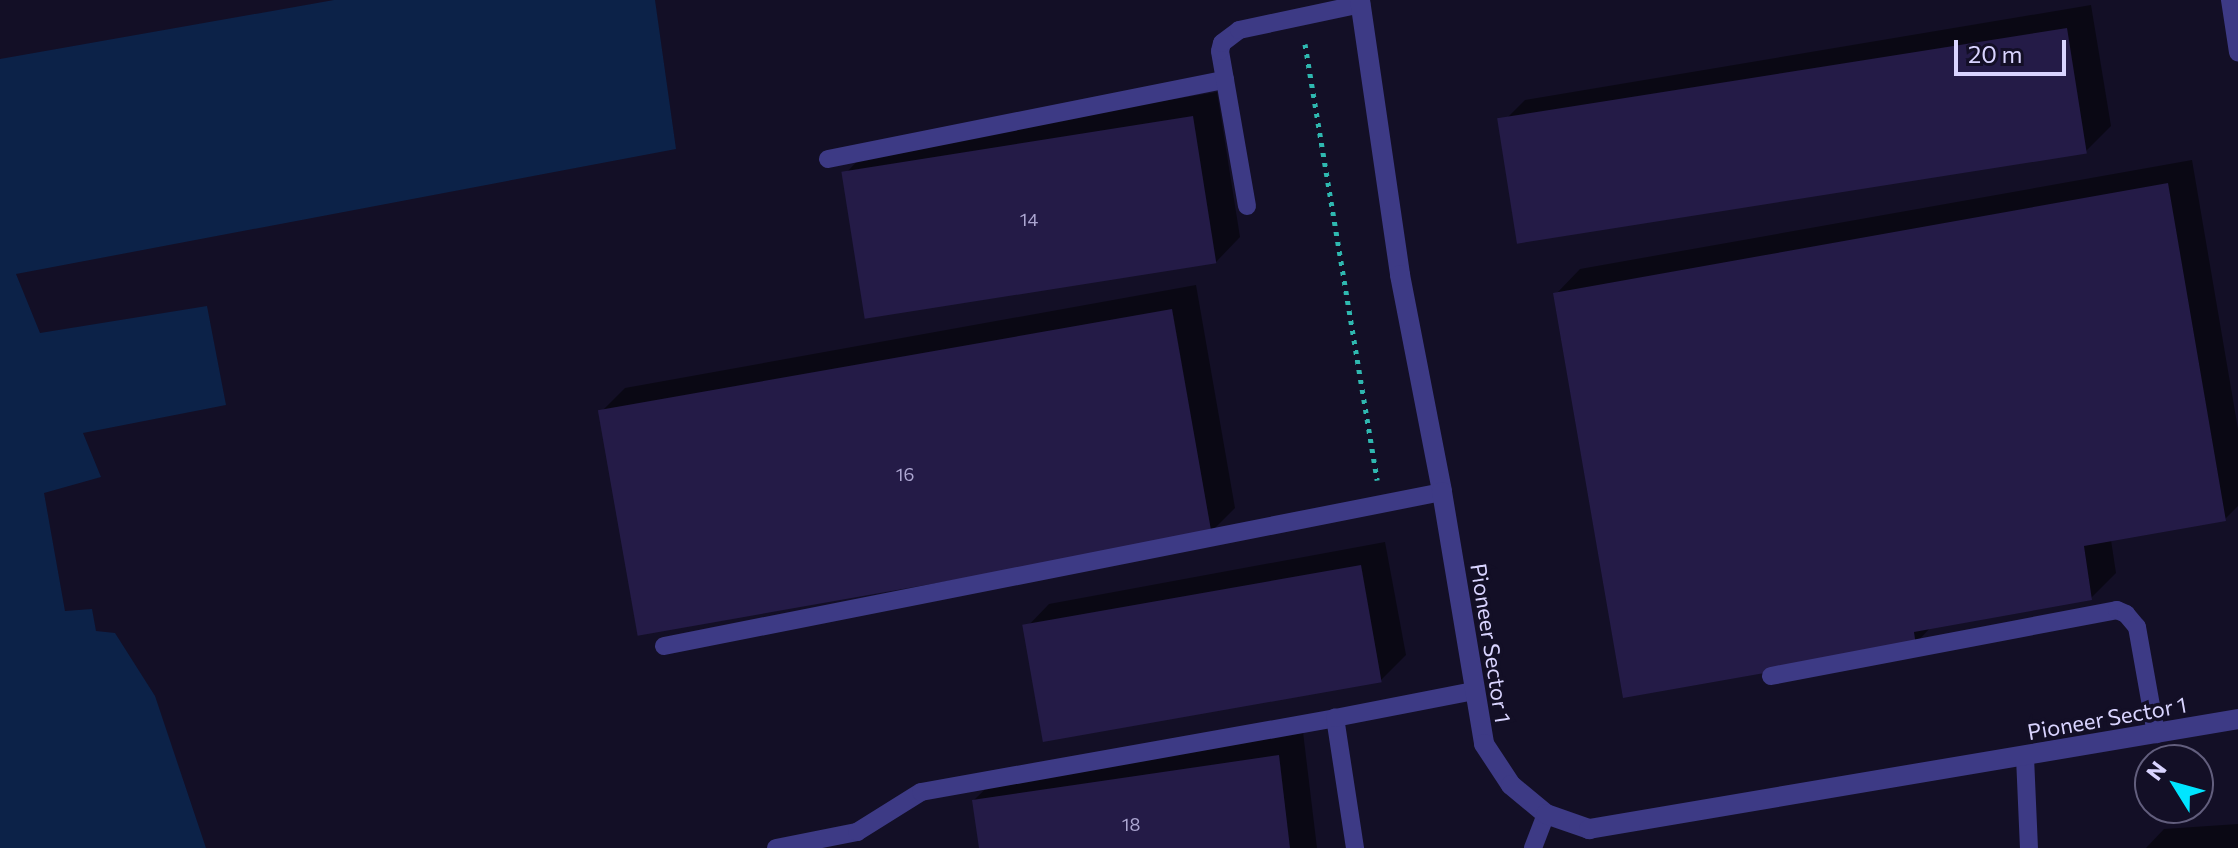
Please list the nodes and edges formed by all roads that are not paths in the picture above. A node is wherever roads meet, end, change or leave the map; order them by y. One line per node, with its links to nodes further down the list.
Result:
1 (2230, 0): 3 (lane)
2 (1360, 2): 4 (lane); 7 (street, Pioneer Sector 1)
3 (2238, 52)
4 (1225, 80): 5 (lane); 6 (lane)
5 (828, 159)
6 (1247, 206)
7 (1442, 492): 8 (lane); 10 (street, Pioneer Sector 1)
8 (664, 646)
9 (1771, 676): 13 (lane)
10 (1474, 691): 11 (lane); 15 (street, Pioneer Sector 1)
11 (1335, 718): 16 (lane); 17 (lane)
12 (2238, 719): 13 (street, Pioneer Sector 1)
13 (2156, 734): 14 (street, Pioneer Sector 1)
14 (2025, 757): 15 (street, Pioneer Sector 1); 19 (lane)
15 (1546, 814): 18 (lane)
16 (776, 848)
17 (1355, 848)
18 (1533, 848)
19 (2029, 848)

